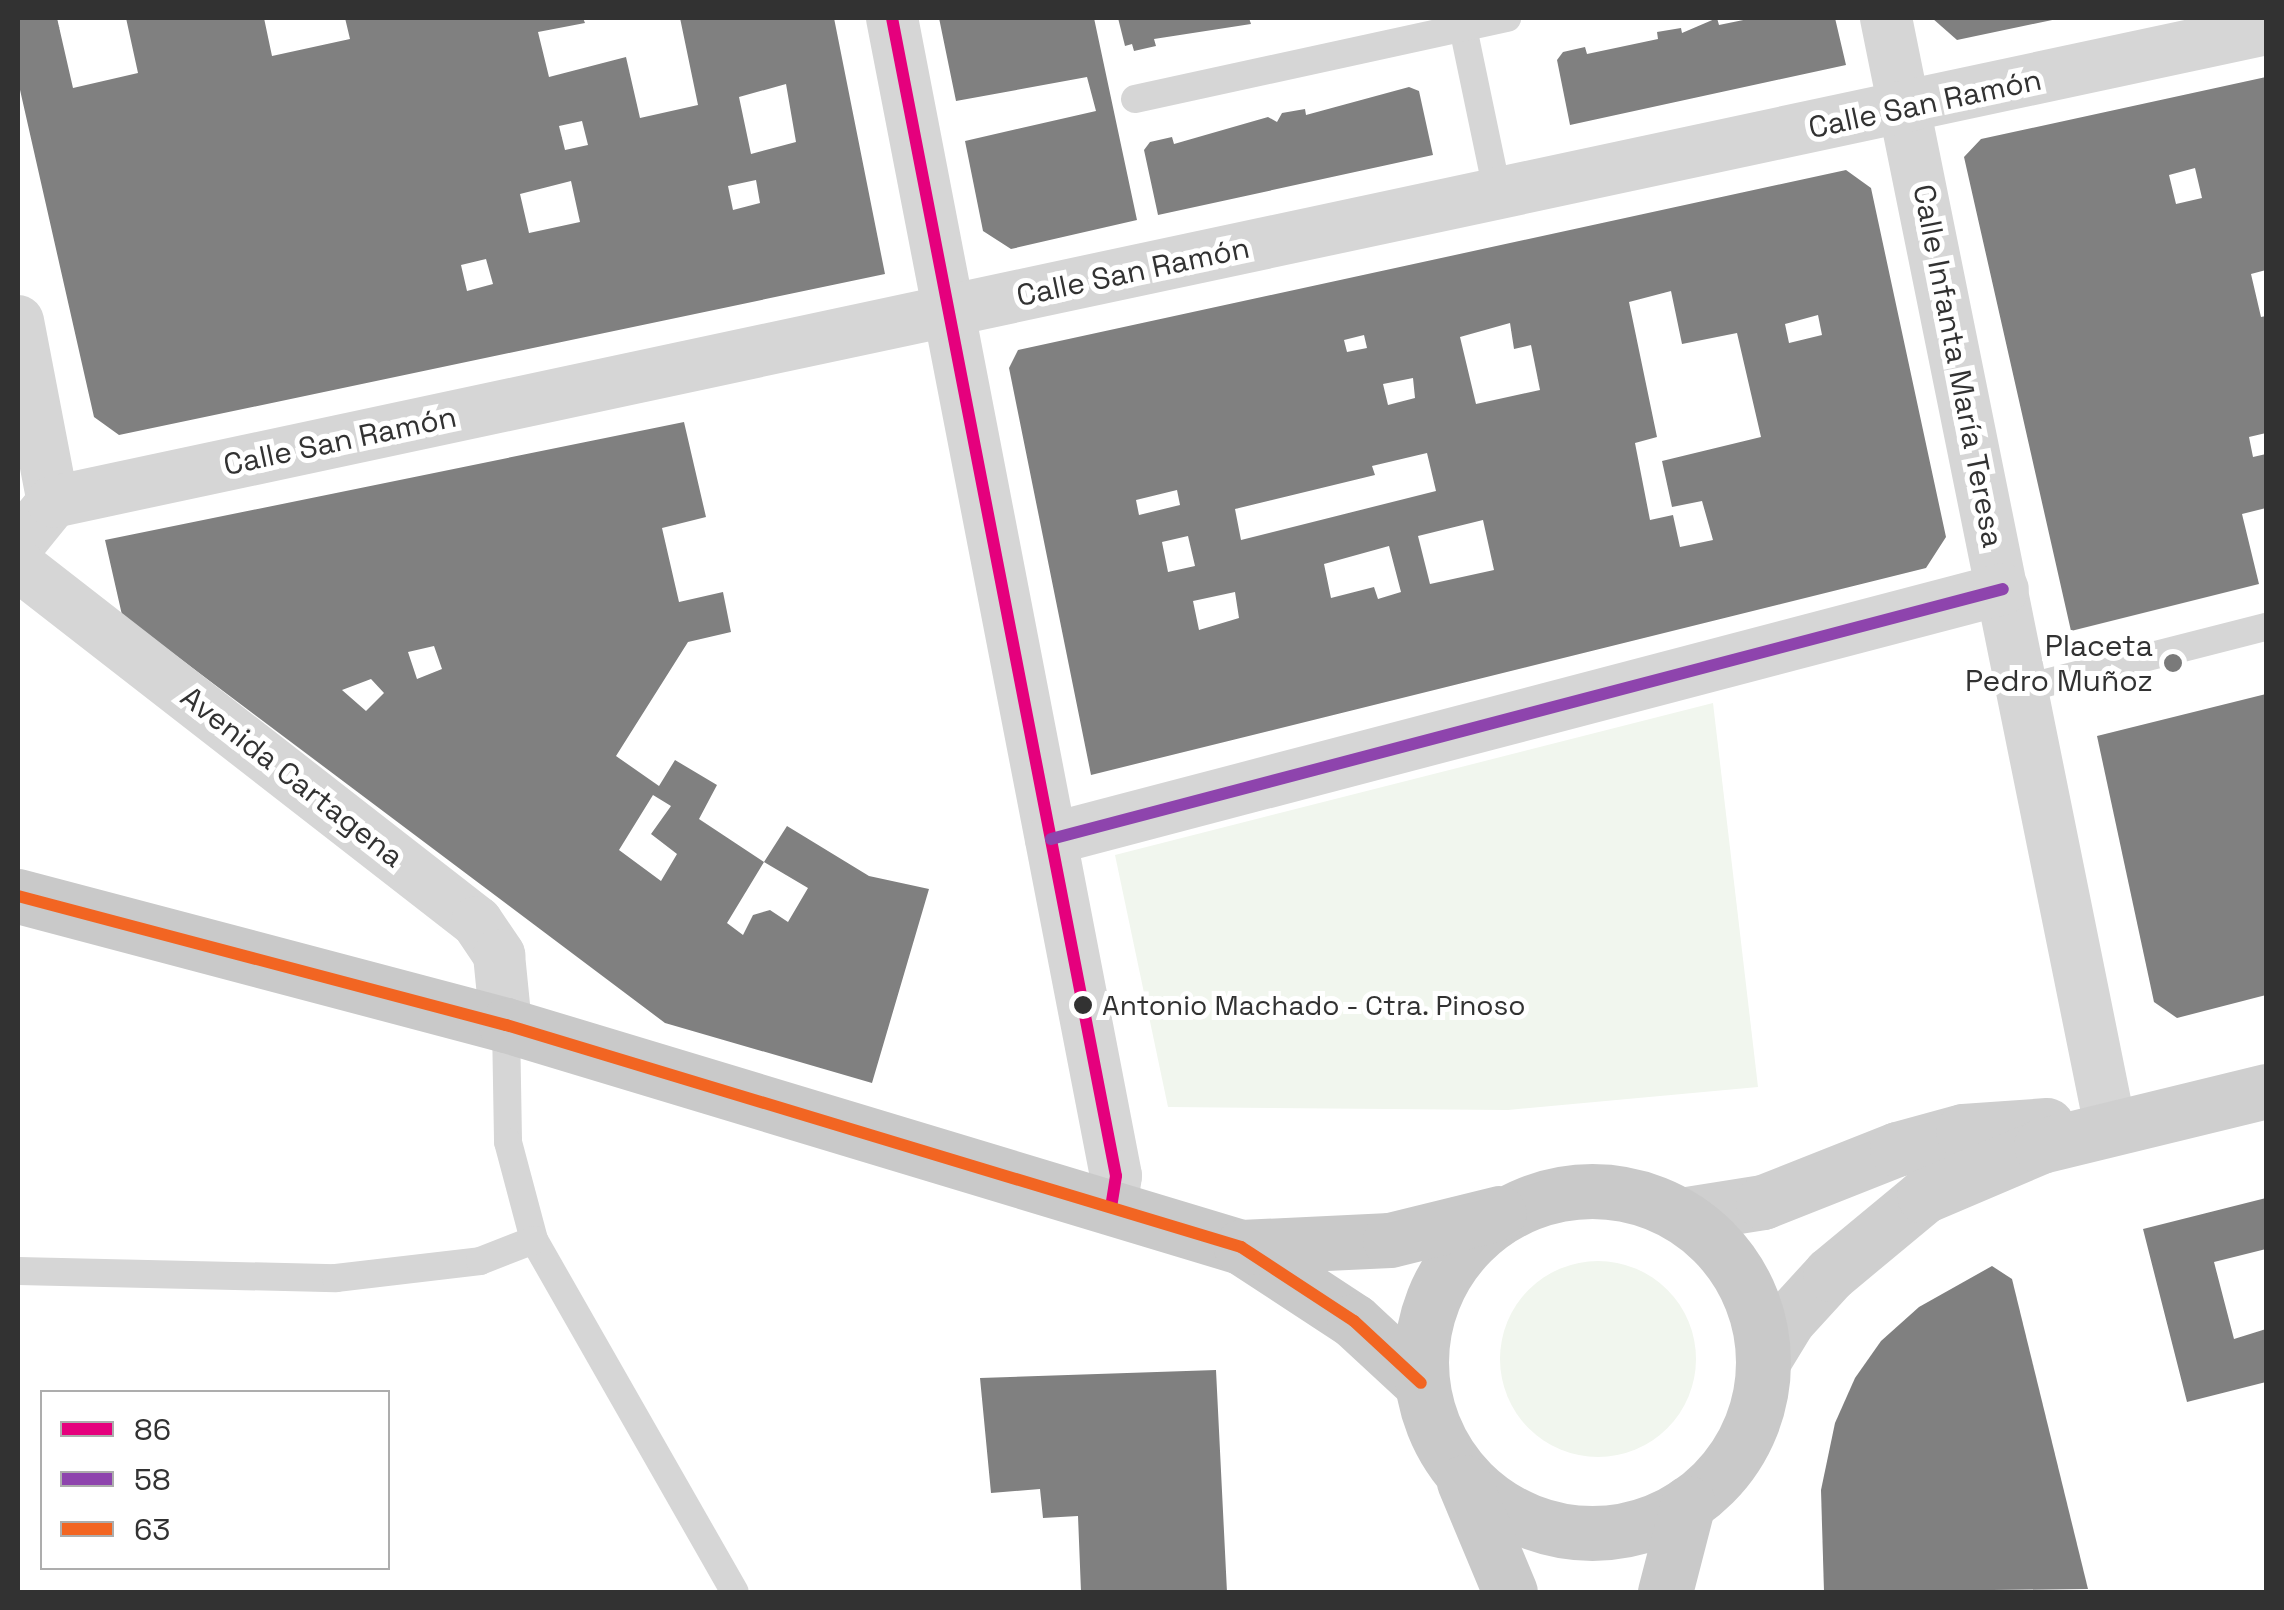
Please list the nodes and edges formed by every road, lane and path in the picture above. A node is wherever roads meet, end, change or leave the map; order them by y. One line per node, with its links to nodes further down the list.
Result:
1 (892, 18): 9 (street)
2 (1507, 18): 4 (lane)
3 (1886, 18): 7 (street, Calle Infanta María Teresa)
4 (1462, 22): 6 (lane); 8 (lane)
5 (2266, 29): 7 (street, Calle San Ramón)
6 (1134, 98)
7 (1906, 109): 8 (street, Calle San Ramón); 14 (street, Calle Infanta María Teresa)
8 (1498, 195): 9 (street, Calle San Ramón)
9 (950, 310): 11 (street, Calle San Ramón); 17 (street)
10 (18, 321): 11 (street)
11 (53, 502): 12 (street)
12 (18, 545)
13 (18, 566): 19 (street, Avenida Cartagena)
14 (2003, 588): 16 (street, Calle Infanta María Teresa); 17 (street)
15 (2266, 627): 16 (lane)
16 (2022, 689): 21 (street, Calle Infanta María Teresa)
17 (1051, 840): 23 (street)
18 (18, 896): 19 (main road)
19 (506, 1025): 23 (main road); 25 (lane)
20 (2266, 1092): 21 (main road)
21 (2110, 1126): 24 (main road); 28 (main road)
22 (1525, 1205): 24 (main road); 26 (main road); 29 (main road)
23 (1111, 1206): 26 (main road)
24 (1681, 1215): 28 (main road)
25 (534, 1240): 27 (lane); 32 (lane)
26 (1240, 1247): 29 (main road)
27 (18, 1271)
28 (1764, 1361): 31 (main road)
29 (1421, 1383): 30 (main road)
30 (1458, 1470): 31 (main road); 33 (main road)
31 (1688, 1503): 34 (main road)
32 (734, 1592)
33 (1510, 1592)
34 (1666, 1592)

